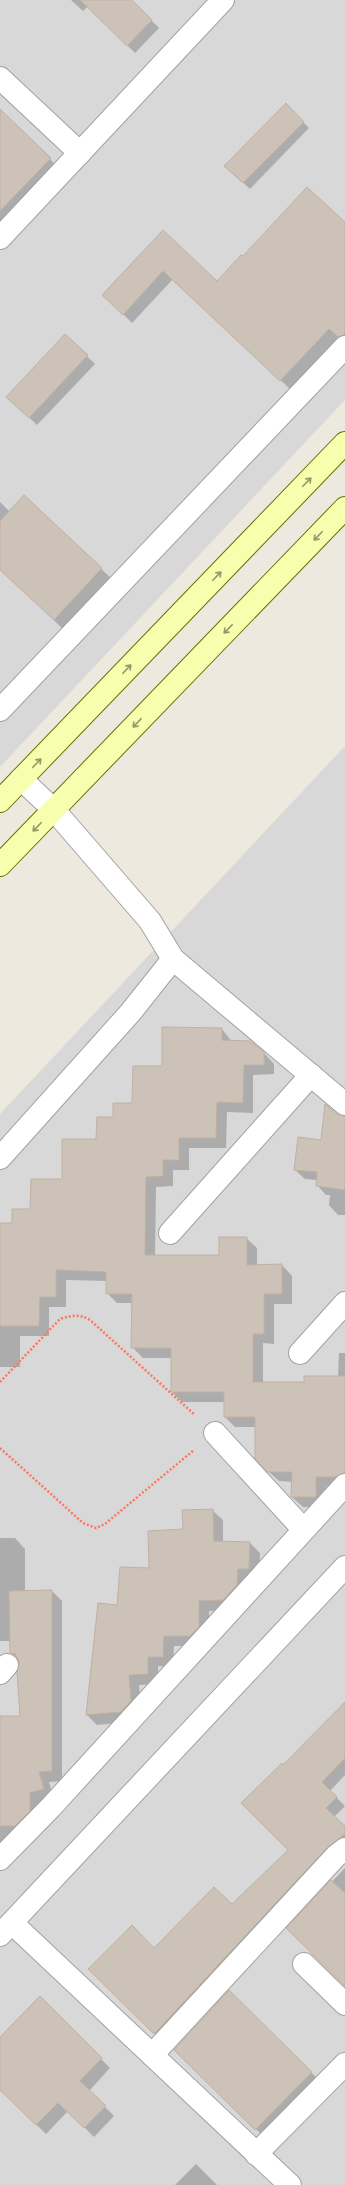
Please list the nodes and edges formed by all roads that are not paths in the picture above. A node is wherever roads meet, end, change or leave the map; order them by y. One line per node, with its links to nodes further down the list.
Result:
1 (223, 0): 3 (street)
2 (0, 78): 3 (street)
3 (80, 153): 4 (street)
4 (0, 238)
5 (345, 347): 8 (street)
6 (345, 443): 9 (street, one-way to 6)
7 (345, 508): 11 (street, one-way to 11)
8 (0, 710)
9 (21, 779): 10 (street); 11 (street)
10 (0, 801)
11 (54, 810): 12 (street, one-way to 12); 13 (street)
12 (0, 865)
13 (173, 959): 14 (street); 16 (street)
14 (311, 1075): 15 (street); 17 (street)
15 (345, 1104)
16 (0, 1158)
17 (170, 1234)
18 (345, 1303): 19 (street)
19 (300, 1353)
20 (215, 1433): 22 (street)
21 (345, 1486): 22 (street)
22 (303, 1529): 25 (street)
23 (345, 1568): 26 (street)
24 (345, 1849): 29 (street)
25 (0, 1859)
26 (6, 1929): 29 (street)
27 (304, 1964): 28 (street)
28 (345, 2004)
29 (152, 2055): 31 (street)
30 (345, 2064): 31 (street)
31 (256, 2154): 32 (street)
32 (290, 2185)

